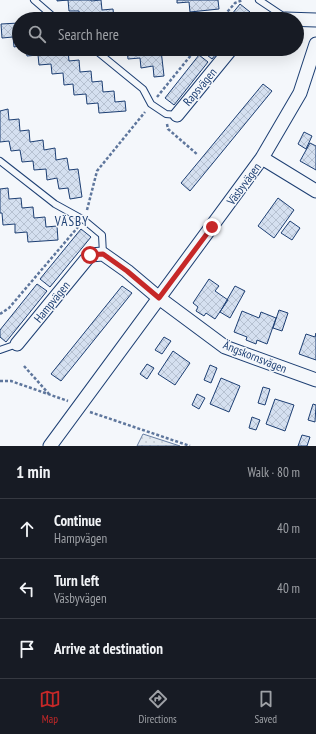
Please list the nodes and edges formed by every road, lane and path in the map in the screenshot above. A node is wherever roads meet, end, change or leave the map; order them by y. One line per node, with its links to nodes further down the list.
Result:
1 (34, 0): 4 (lane)
2 (243, 0): 5 (path)
3 (259, 0): 6 (lane)
4 (48, 12)
5 (227, 12)
6 (276, 12)
7 (304, 20): 8 (street)
8 (316, 20)
9 (316, 44): 16 (street, Väsbyvägen)
10 (103, 56): 13 (lane)
11 (190, 56): 13 (path)
12 (225, 56): 14 (street, Rapsvägen)
13 (151, 104): 14 (lane); 19 (path)
14 (171, 114): 15 (path)
15 (198, 155)
16 (262, 158): 18 (street); 21 (street, Väsbyvägen)
17 (0, 161): 19 (lane)
18 (316, 191)
19 (84, 220): 20 (lane); 22 (path)
20 (103, 254): 21 (street); 23 (street, Hampvägen)
21 (159, 298): 26 (street, Ängskornsvägen); 29 (street, Väsbyvägen)
22 (0, 314)
23 (17, 344): 24 (lane, Hampvägen)
24 (0, 350)
25 (24, 366): 28 (path)
26 (316, 380)
27 (0, 381): 28 (path)
28 (50, 395): 29 (path)
29 (81, 406): 30 (street, Väsbyvägen); 31 (path)
30 (50, 446)
31 (190, 446)

